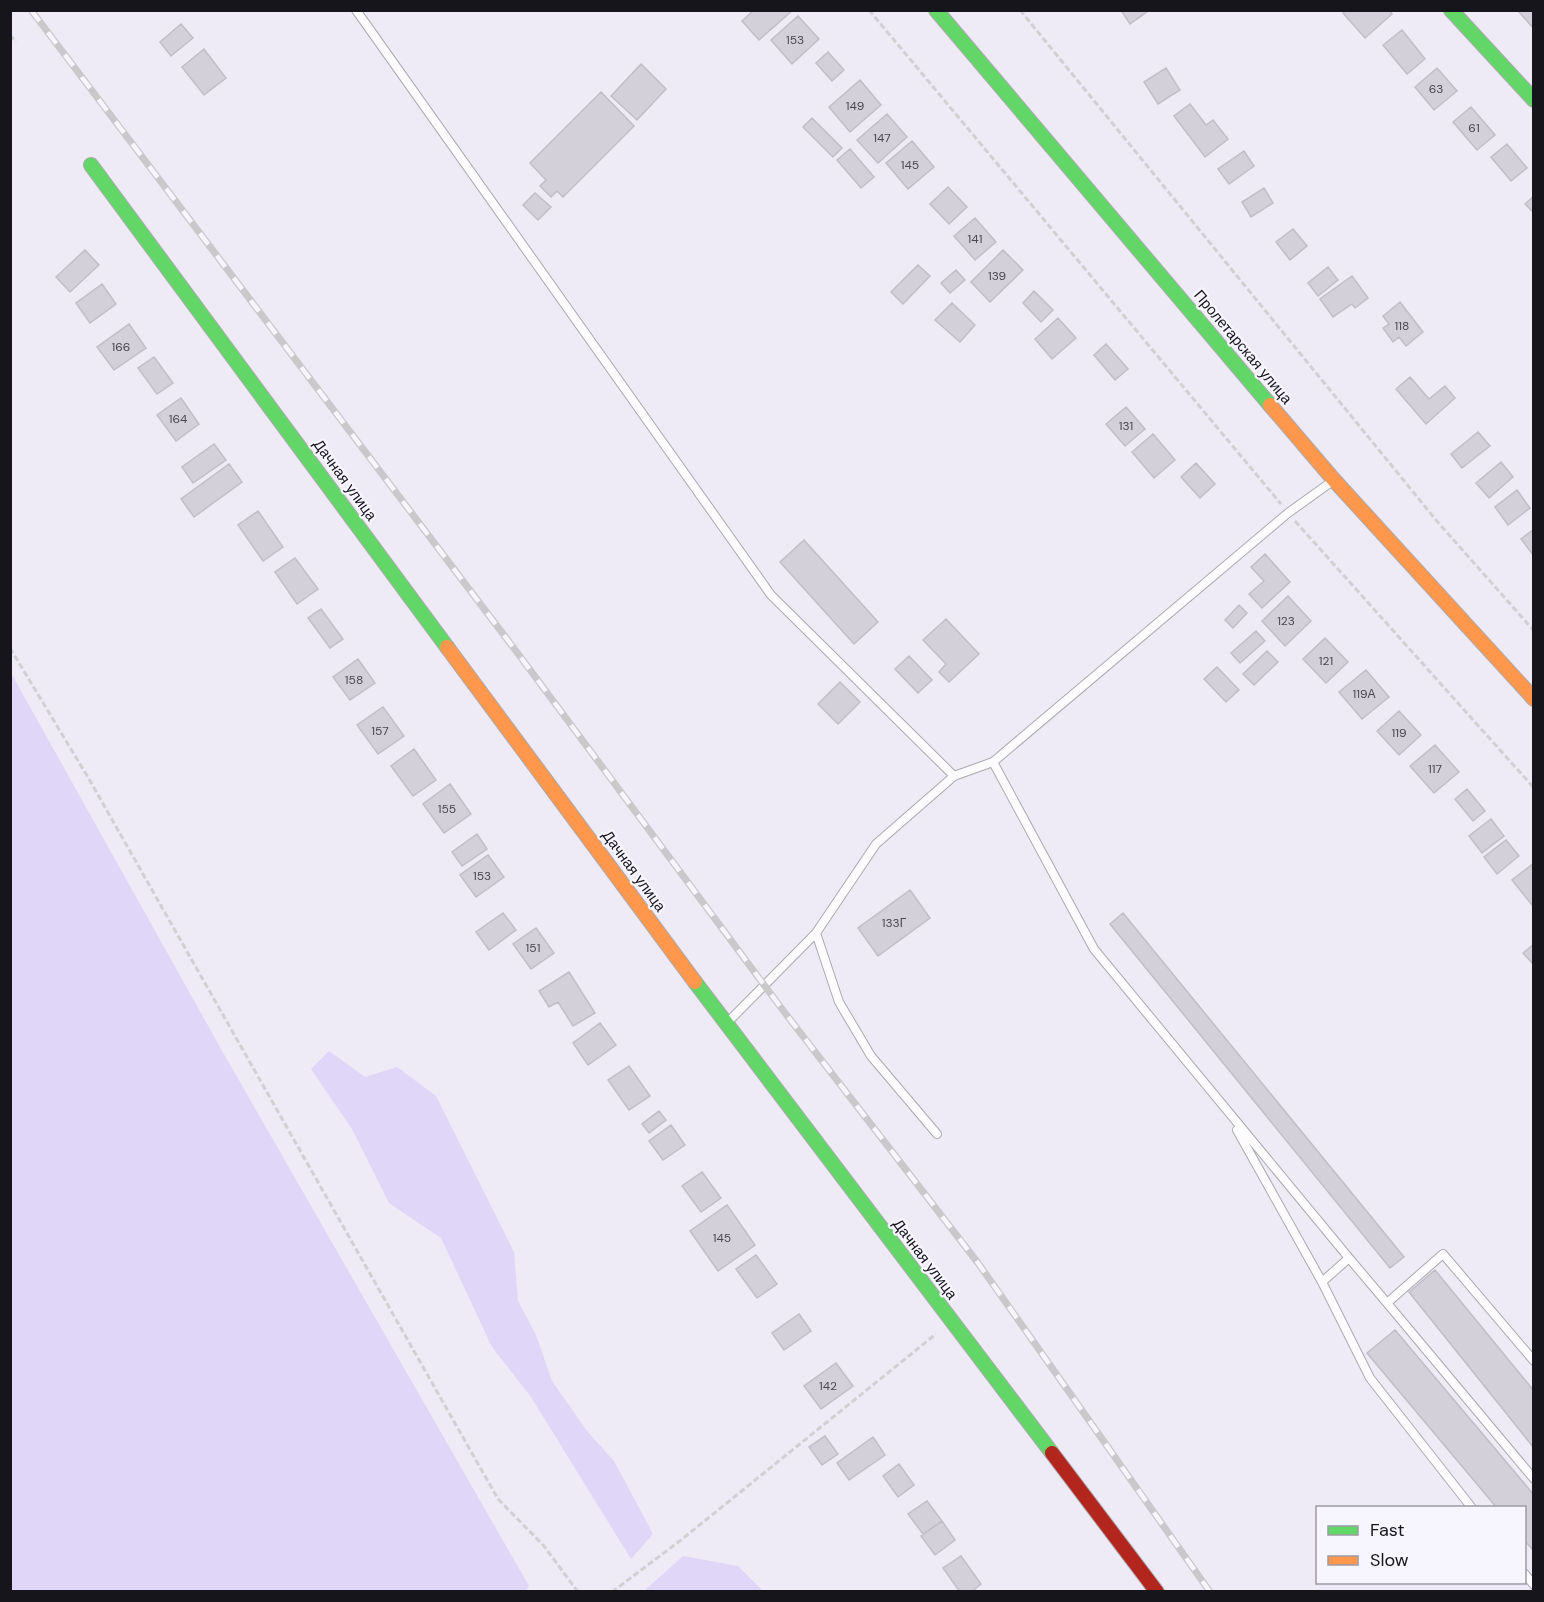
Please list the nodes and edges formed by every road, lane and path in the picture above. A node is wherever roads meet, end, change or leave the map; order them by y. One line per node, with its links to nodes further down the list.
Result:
1 (356, 10): 16 (lane)
2 (869, 10): 11 (path)
3 (936, 10): 10 (street, Пролетарская улица)
4 (1020, 10): 12 (path)
5 (1451, 10): 8 (street)
6 (10, 35): 7 (path)
7 (16, 42)
8 (1533, 100)
9 (91, 165): 19 (street, Дачная улица)
10 (1334, 480): 11 (lane); 14 (street, Пролетарская улица)
11 (1288, 513): 15 (lane); 17 (path)
12 (1533, 631)
13 (10, 648): 29 (path)
14 (1533, 699)
15 (993, 762): 16 (lane); 20 (lane)
16 (954, 776): 18 (lane)
17 (1533, 788)
18 (816, 933): 19 (lane); 21 (lane)
19 (726, 1024): 25 (street, Дачная улица)
20 (1226, 1110): 22 (lane); 23 (lane)
21 (937, 1134)
22 (1349, 1258): 23 (lane); 24 (lane)
23 (1322, 1281): 28 (lane)
24 (1387, 1304): 26 (lane); 27 (lane)
25 (952, 1321): 30 (path); 31 (street, Дачная улица)
26 (1533, 1361)
27 (1533, 1479)
28 (1470, 1506)
29 (578, 1592)
30 (612, 1592)
31 (1157, 1592)

